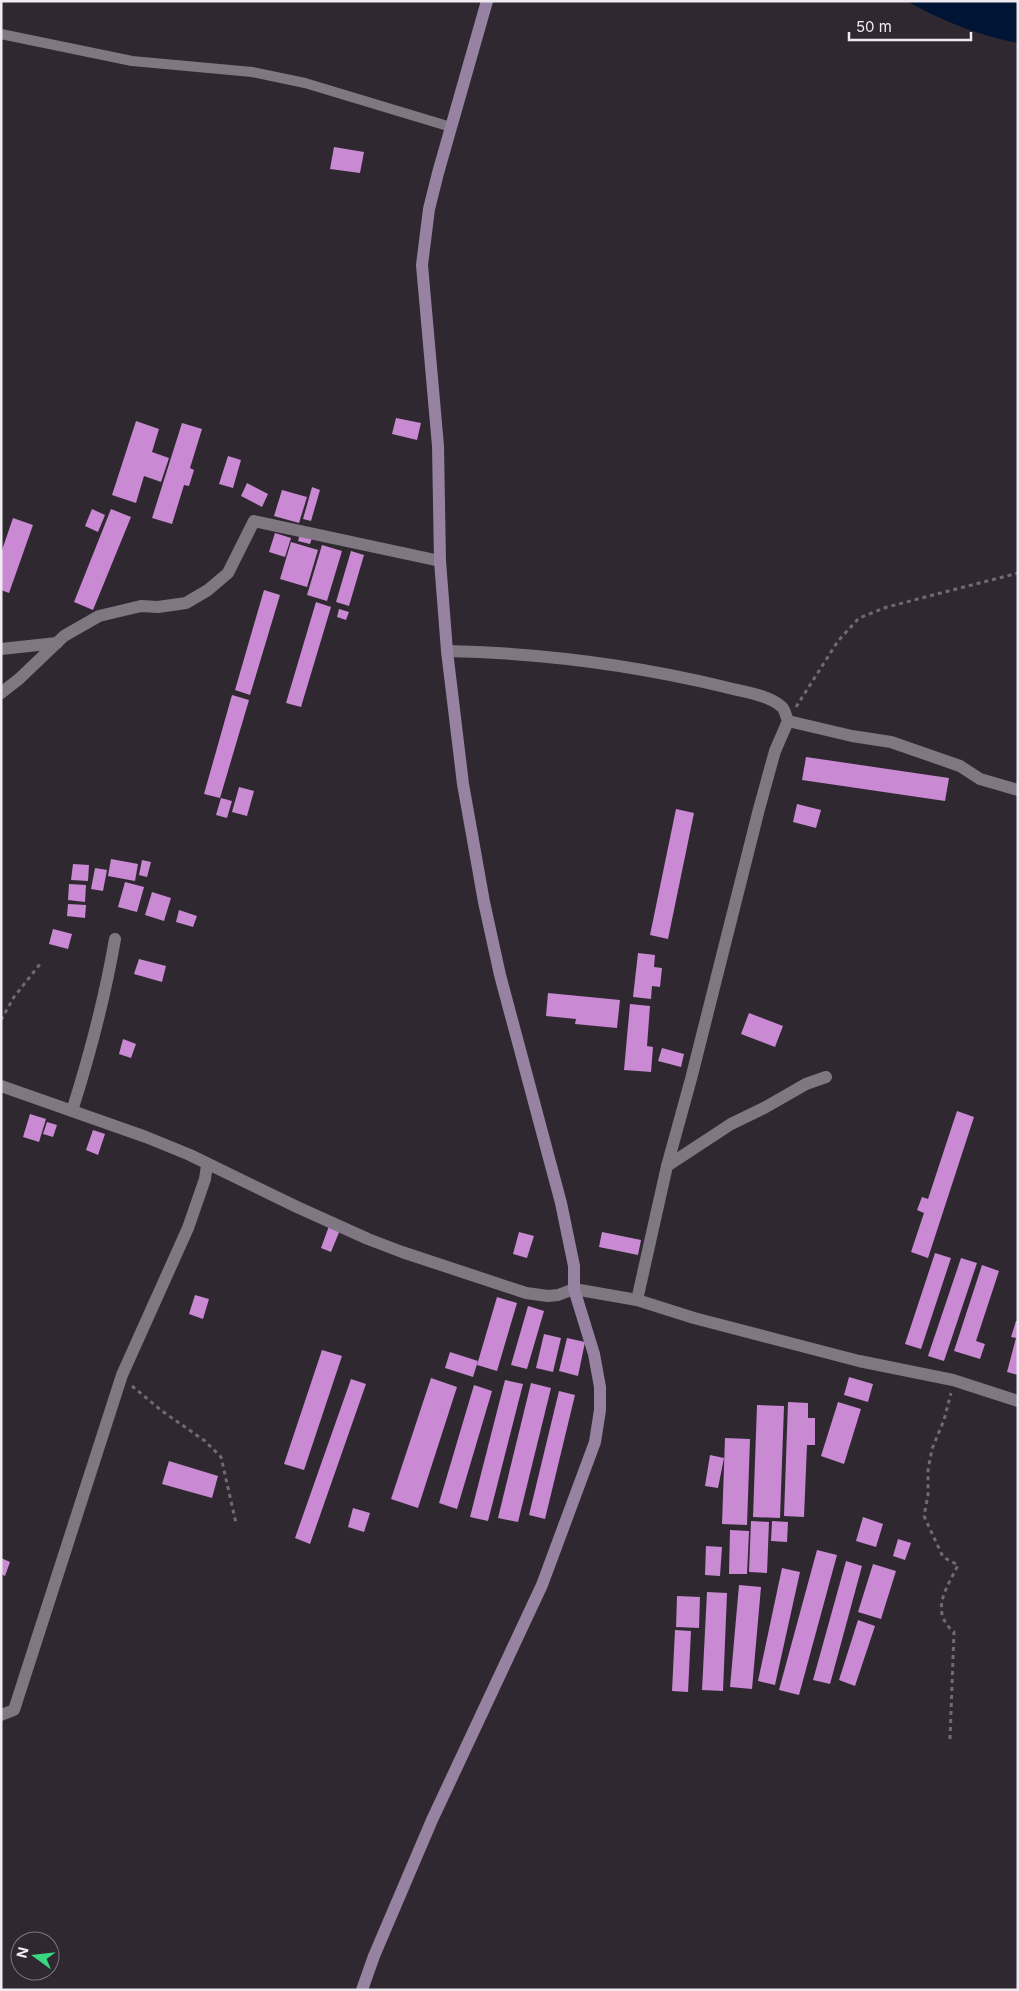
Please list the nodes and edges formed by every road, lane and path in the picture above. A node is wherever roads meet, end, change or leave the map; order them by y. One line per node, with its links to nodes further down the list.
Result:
1 (487, 1): 3 (street)
2 (1, 34): 3 (lane)
3 (451, 127): 4 (street)
4 (440, 561): 6 (street); 8 (street)
5 (1018, 573): 10 (path)
6 (57, 643): 7 (street); 9 (street)
7 (1, 649)
8 (447, 651): 10 (street); 20 (street)
9 (1, 693)
10 (788, 720): 11 (street); 19 (street)
11 (1018, 790)
12 (115, 939): 17 (street)
13 (40, 964): 14 (path)
14 (1, 1020)
15 (826, 1078): 19 (street)
16 (1, 1086): 17 (street)
17 (72, 1111): 18 (street)
18 (207, 1165): 20 (street); 22 (street)
19 (667, 1166): 21 (street)
20 (574, 1289): 21 (street); 28 (street)
21 (637, 1300): 23 (street)
22 (122, 1375): 25 (path); 26 (street)
23 (953, 1380): 24 (street); 27 (path)
24 (1018, 1401)
25 (236, 1523)
26 (1, 1715)
27 (950, 1739)
28 (362, 1990)

